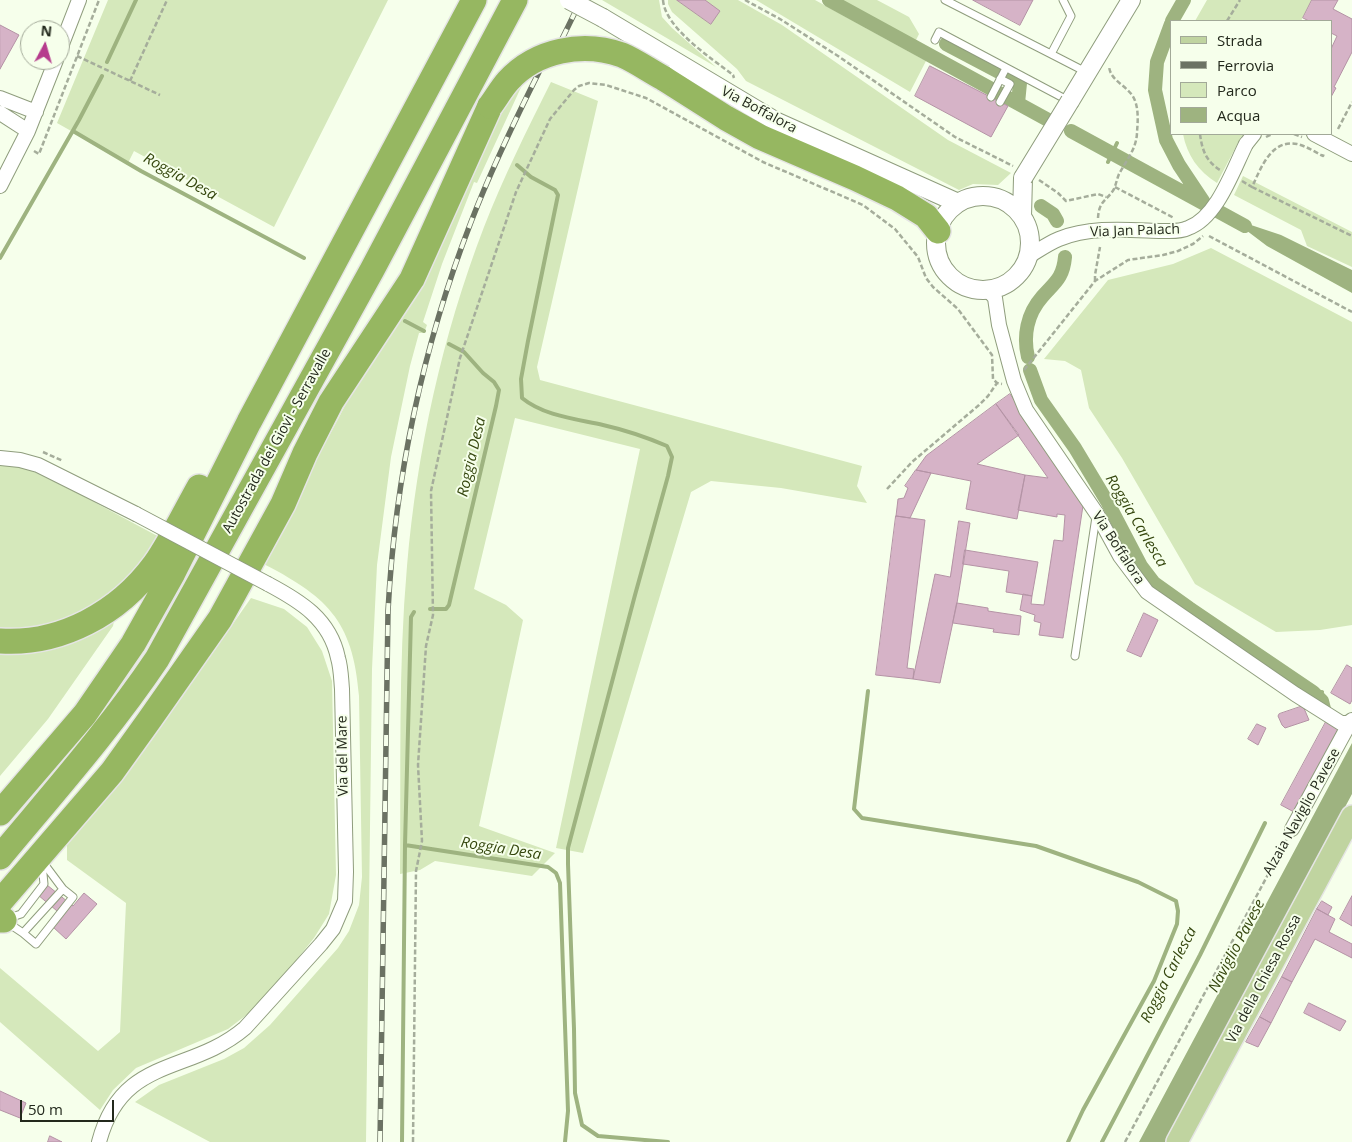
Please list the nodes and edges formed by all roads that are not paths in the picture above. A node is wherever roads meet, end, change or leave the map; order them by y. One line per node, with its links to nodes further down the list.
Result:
1 (79, 0): 10 (street)
2 (454, 0): 14 (highway)
3 (474, 0): 14 (highway)
4 (515, 0): 34 (highway, Autostrada dei Giovi - Serravalle)
5 (570, 0): 30 (street, Via Boffalora, bridge)
6 (945, 0): 11 (lane)
7 (1063, 0): 11 (lane)
8 (1131, 0): 15 (street)
9 (935, 40): 12 (lane)
10 (70, 53)
11 (1051, 54): 15 (lane)
12 (1006, 68): 16 (lane); 19 (lane)
13 (52, 70): 22 (street)
14 (436, 70): 36 (highway)
15 (1086, 73): 19 (street)
16 (1000, 79): 17 (lane); 20 (lane)
17 (991, 97)
18 (0, 98): 22 (street)
19 (1070, 101): 27 (street, bridge)
20 (1000, 102)
21 (0, 112): 23 (street)
22 (36, 112): 23 (street)
23 (28, 131): 28 (street)
24 (1316, 135): 26 (street)
25 (1250, 139): 33 (street, Via Jan Palach, bridge)
26 (1352, 154)
27 (1026, 175): 29 (street); 31 (street)
28 (0, 186)
29 (993, 197): 30 (street); 31 (street)
30 (958, 203): 32 (street)
31 (1022, 216): 33 (street)
32 (938, 230): 35 (street); 37 (highway, bridge)
33 (1029, 256): 35 (street)
34 (372, 270): 37 (highway); 47 (highway, Autostrada dei Giovi - Serravalle)
35 (988, 290): 39 (street, Via Boffalora)
36 (249, 422): 40 (highway); 43 (highway)
37 (305, 454): 45 (highway)
38 (0, 458): 51 (street, Via del Mare, bridge)
39 (1097, 514): 41 (lane); 42 (street, Via Boffalora)
40 (0, 641)
41 (1075, 656)
42 (1350, 722): 46 (street, Alzaia Naviglio Pavese)
43 (0, 813)
44 (1352, 816): 52 (main road, Via della Chiesa Rossa)
45 (68, 823): 48 (highway); 50 (highway)
46 (1292, 829)
47 (0, 857)
48 (44, 870): 49 (lane); 50 (lane)
49 (63, 889): 50 (lane); 50 (lane)
50 (7, 919)
51 (99, 1142)
52 (1177, 1142)

